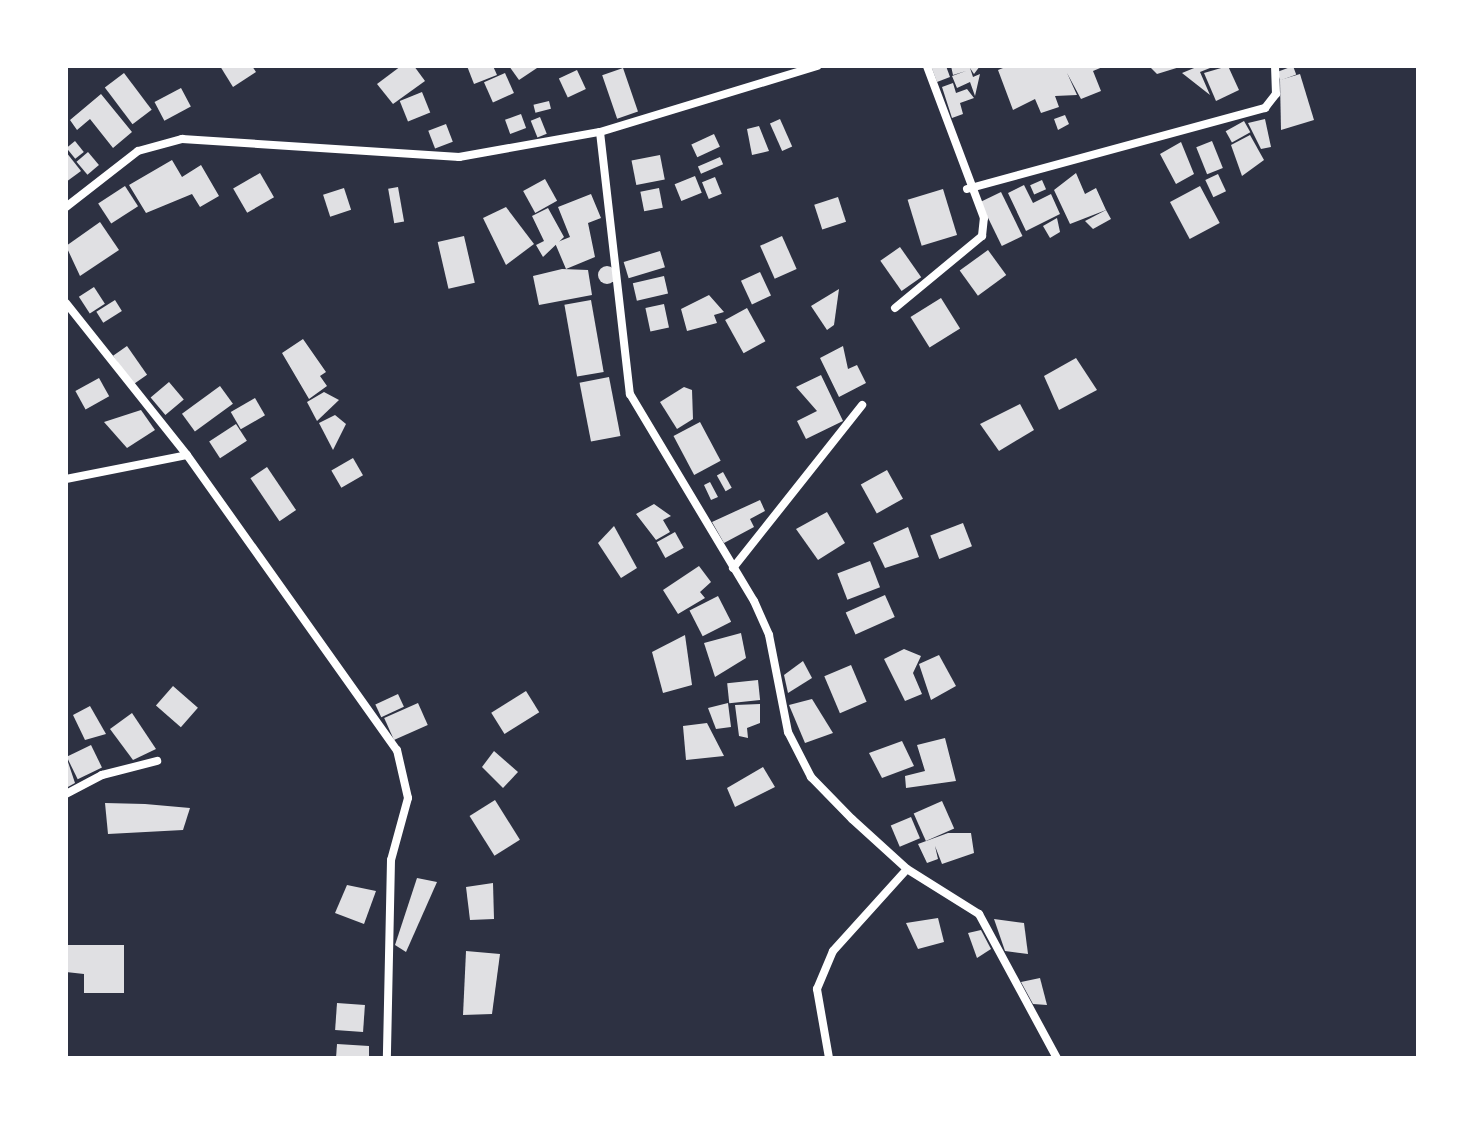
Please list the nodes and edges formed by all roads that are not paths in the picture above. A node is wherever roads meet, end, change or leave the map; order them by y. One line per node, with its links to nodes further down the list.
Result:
1 (817, 66): 4 (street)
2 (927, 66): 5 (street)
3 (1275, 66): 5 (street)
4 (600, 132): 6 (street); 12 (street)
5 (967, 189): 8 (street)
6 (66, 207)
7 (66, 303): 10 (street)
8 (895, 308)
9 (862, 405): 12 (street)
10 (187, 455): 11 (street); 16 (street)
11 (66, 479)
12 (733, 568): 15 (street)
13 (157, 761): 14 (street)
14 (66, 794)
15 (907, 869): 17 (street); 18 (street)
16 (387, 1058)
17 (829, 1058)
18 (1057, 1058)

